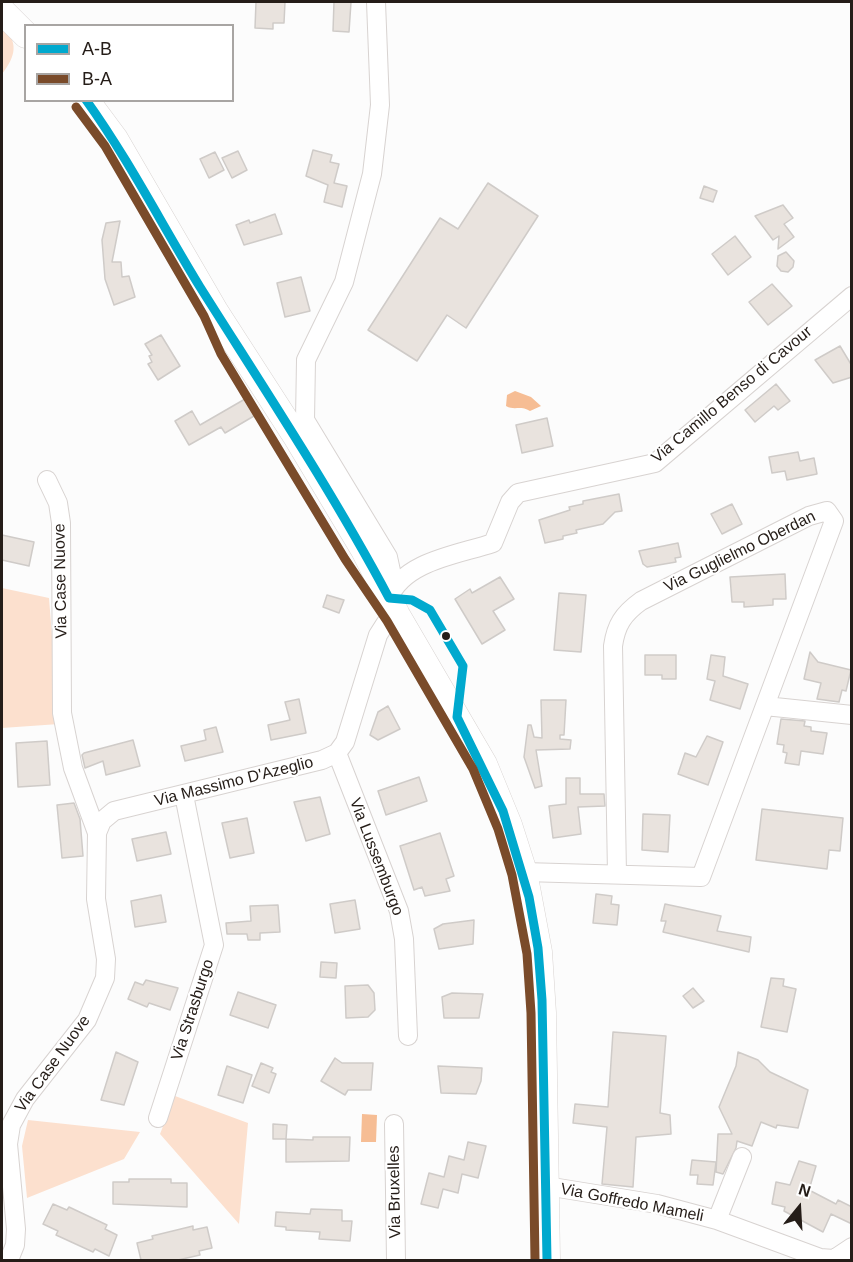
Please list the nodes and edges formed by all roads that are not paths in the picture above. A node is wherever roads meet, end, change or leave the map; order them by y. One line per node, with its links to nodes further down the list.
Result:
1 (376, 2): 7 (street)
2 (2, 12): 3 (main road)
3 (24, 33)
4 (87, 102): 6 (main road)
5 (852, 296): 10 (street, Via Camillo Benso di Cavour)
6 (215, 311): 7 (main road); 11 (main road)
7 (301, 429): 9 (street); 11 (main road)
8 (47, 480): 17 (street, Via Case Nuove)
9 (388, 556): 10 (street); 11 (street)
10 (423, 566): 11 (street)
11 (390, 598): 12 (street); 12 (street); 18 (main road)
12 (378, 635): 15 (street)
13 (765, 706): 14 (street); 19 (street, Via Guglielmo Oberdan); 19 (street, Via Guglielmo Oberdan)
14 (852, 715)
15 (337, 753): 16 (street, Via Massimo D'Azeglio); 20 (street, Via Lussemburgo)
16 (184, 795): 17 (street, Via Massimo D'Azeglio); 21 (street, Via Strasburgo)
17 (96, 833): 27 (street, Via Case Nuove)
18 (524, 872): 19 (street, Via Guglielmo Oberdan); 24 (main road)
19 (617, 874)
20 (408, 1036)
21 (158, 1118)
22 (394, 1124): 28 (street, Via Bruxelles)
23 (742, 1157): 25 (street)
24 (546, 1186): 25 (street, Via Goffredo Mameli); 29 (main road)
25 (717, 1220): 26 (street, Via Goffredo Mameli)
26 (852, 1247)
27 (9, 1260)
28 (396, 1260)
29 (547, 1260)

